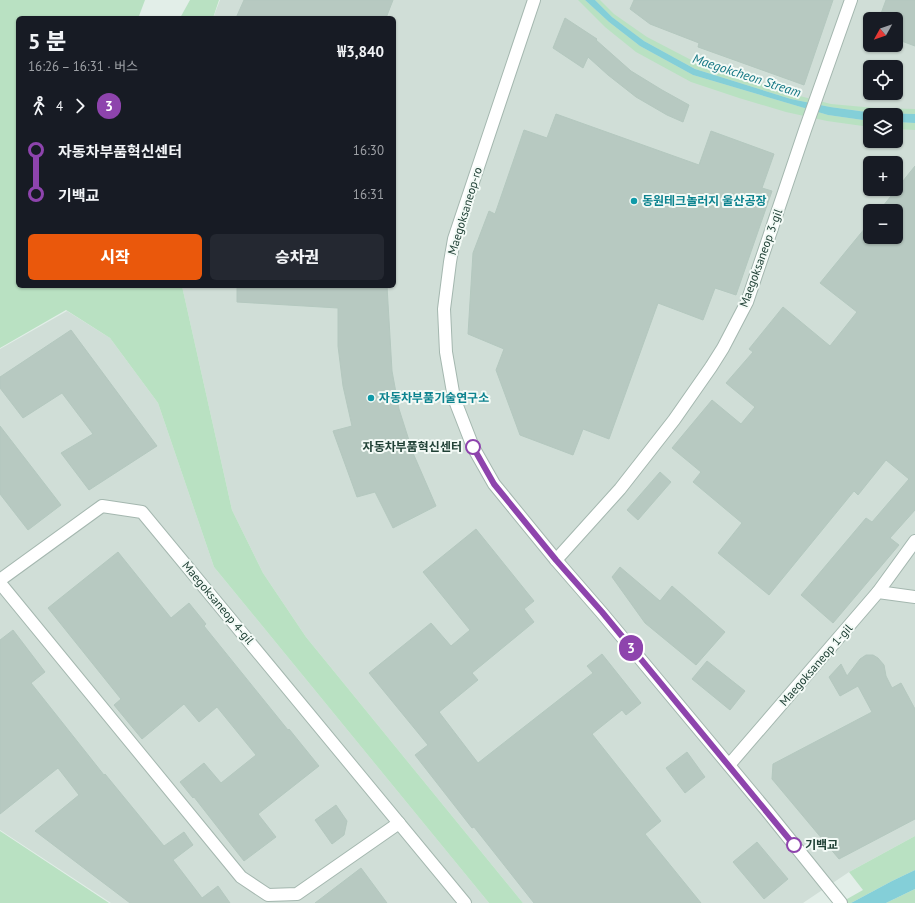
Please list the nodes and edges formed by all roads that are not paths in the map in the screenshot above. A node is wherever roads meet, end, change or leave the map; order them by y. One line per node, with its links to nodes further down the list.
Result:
1 (534, 0): 4 (street, Maegoksaneop-ro)
2 (851, 0): 4 (street, Maegoksaneop 3-gil)
3 (915, 541): 7 (street, Maegoksaneop 1-gil)
4 (556, 560): 9 (street, Maegoksaneop-ro)
5 (0, 580): 10 (street, Maegoksaneop 4-gil)
6 (0, 583): 10 (street)
7 (878, 592): 8 (street); 9 (street, Maegoksaneop 1-gil)
8 (915, 598)
9 (729, 765): 12 (street, Maegoksaneop-ro)
10 (399, 823): 11 (street, Maegoksaneop 4-gil)
11 (465, 903)
12 (841, 903)

